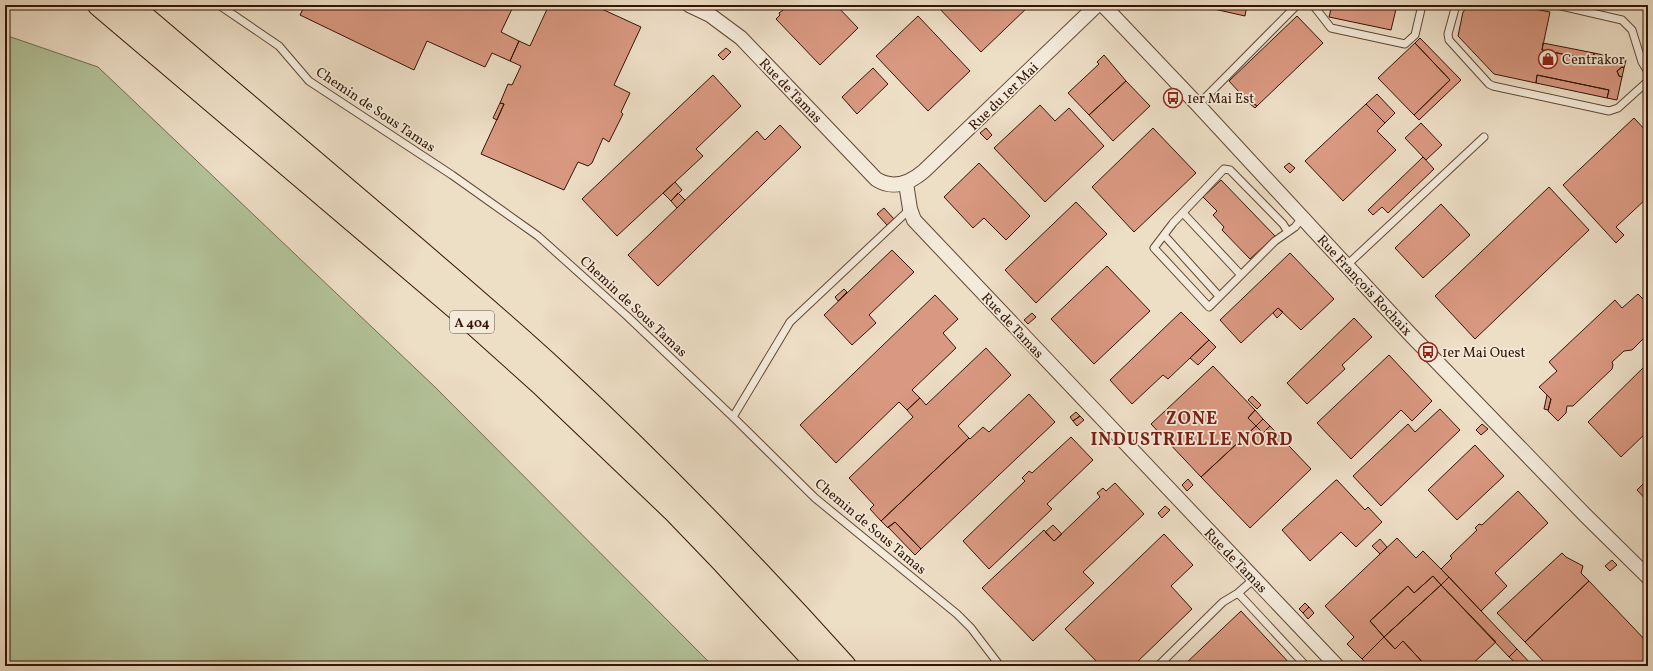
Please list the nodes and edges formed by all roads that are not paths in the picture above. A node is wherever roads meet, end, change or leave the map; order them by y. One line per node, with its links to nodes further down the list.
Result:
1 (99, 5): 29 (highway, A 404)
2 (130, 5): 30 (highway, A 404)
3 (218, 5): 25 (lane, Chemin de Sous Tamas)
4 (689, 5): 16 (street, Rue de Tamas)
5 (1097, 5): 16 (street, Rue du 1er Mai)
6 (1103, 5): 14 (street, Rue François Rochaix)
7 (1297, 5): 14 (lane)
8 (1313, 5): 9 (lane)
9 (1422, 5)
10 (1456, 5): 13 (lane)
11 (1557, 5): 12 (lane)
12 (1648, 72)
13 (1648, 81)
14 (1198, 105): 19 (street, Rue François Rochaix)
15 (1484, 137): 22 (lane)
16 (906, 183): 17 (street, Rue de Tamas)
17 (910, 209): 25 (lane); 27 (street, Rue de Tamas)
18 (1183, 213): 20 (lane); 21 (lane); 23 (lane)
19 (1302, 218): 20 (lane); 22 (street, Rue François Rochaix)
20 (1288, 232): 23 (lane)
21 (1164, 235): 24 (lane); 24 (lane)
22 (1346, 265): 26 (street, Rue François Rochaix)
23 (1241, 275): 24 (lane)
24 (1219, 296)
25 (733, 417): 31 (lane, Chemin de Sous Tamas)
26 (1648, 577)
27 (1254, 579): 28 (lane); 34 (street, Rue de Tamas)
28 (1238, 593): 32 (lane); 33 (lane)
29 (819, 666)
30 (845, 666)
31 (1000, 666)
32 (1158, 666)
33 (1306, 666)
34 (1337, 666)

